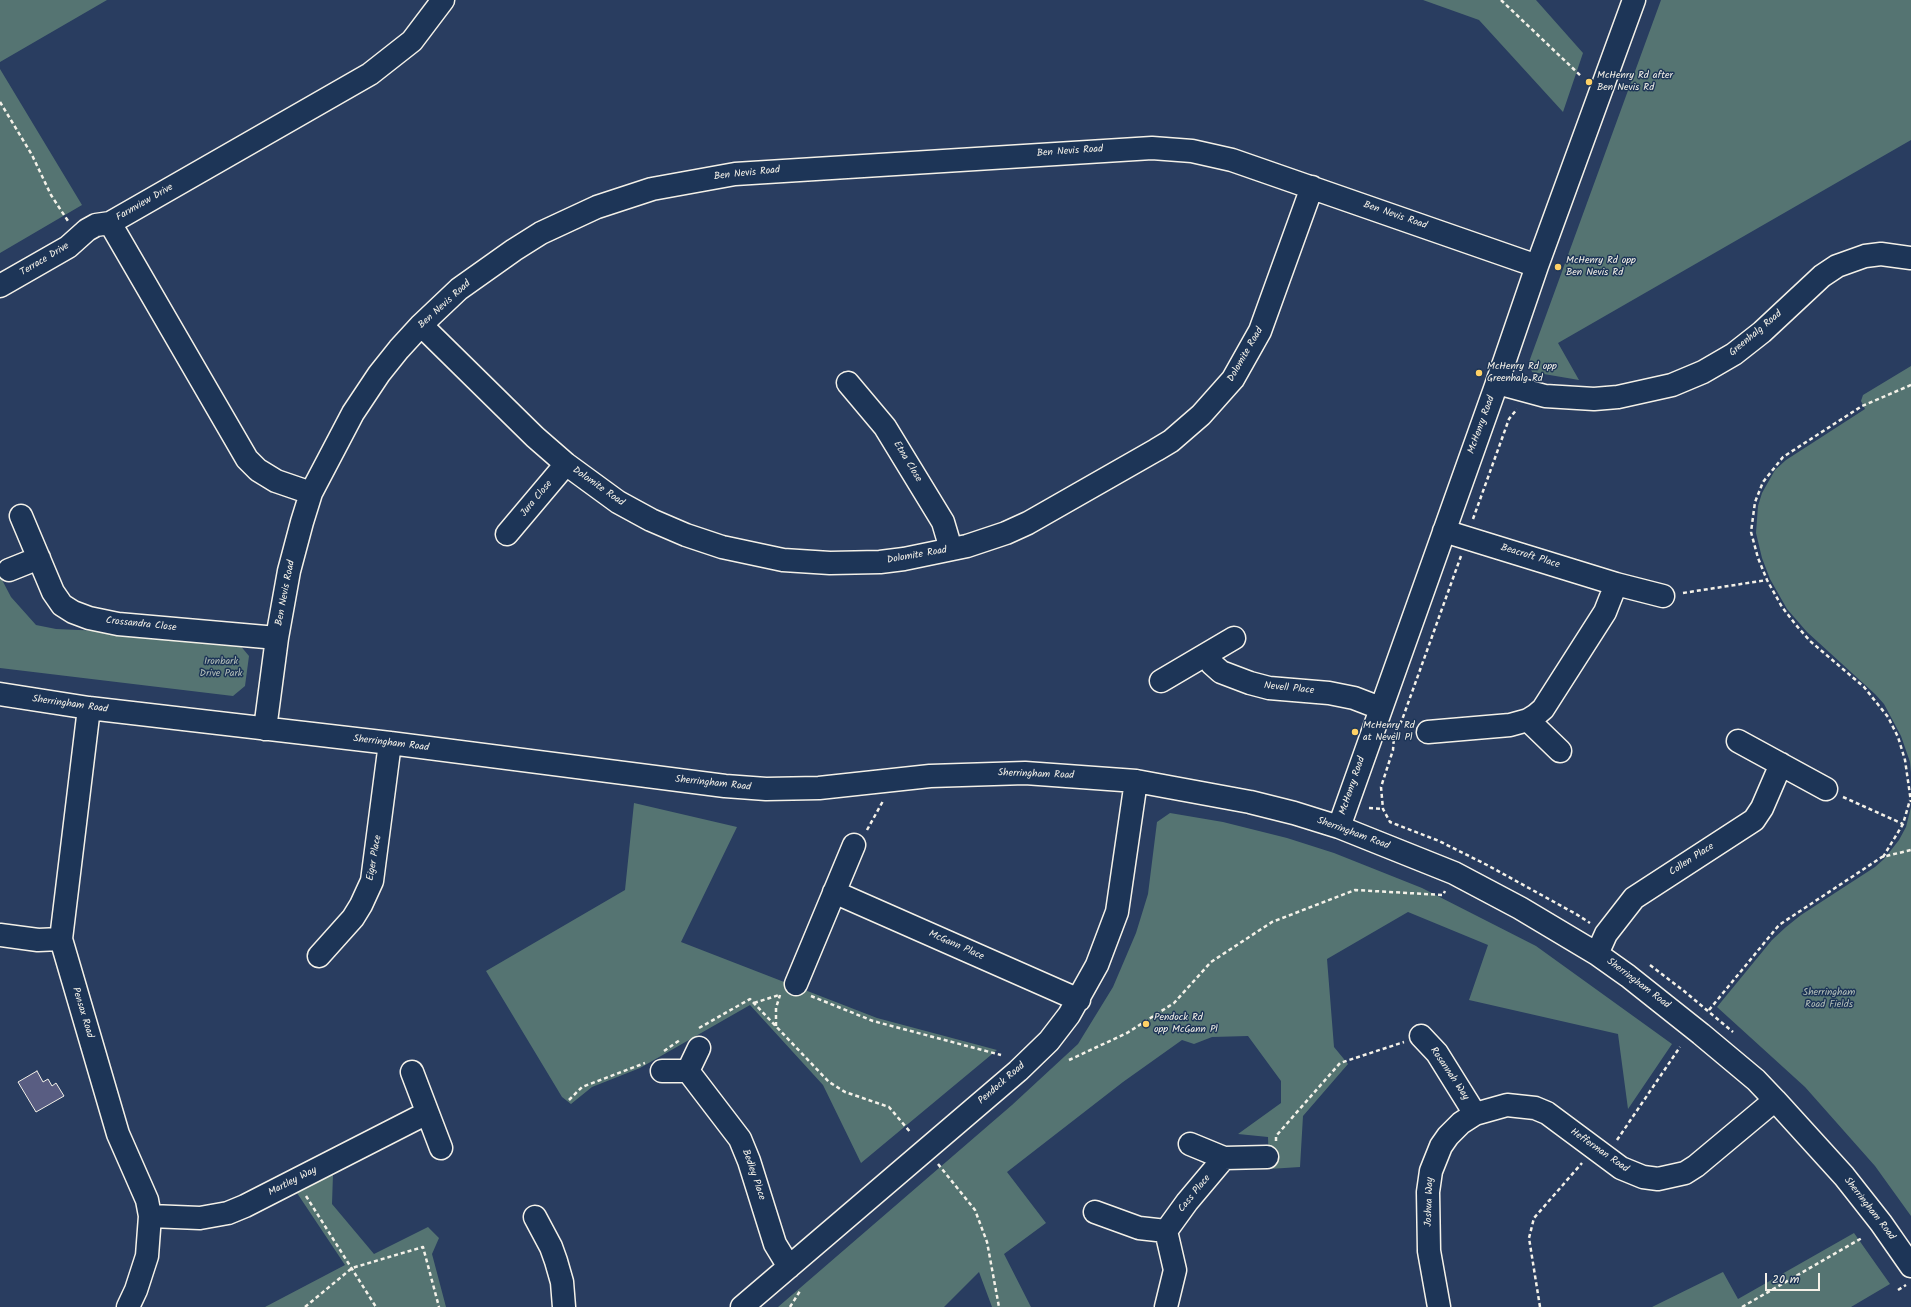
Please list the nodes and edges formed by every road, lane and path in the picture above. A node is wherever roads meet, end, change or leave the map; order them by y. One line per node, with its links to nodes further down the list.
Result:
1 (443, 0): 7 (street, Farmview Drive)
2 (1501, 0): 4 (path)
3 (1634, 0): 10 (street, McHenry Road)
4 (1582, 77)
5 (0, 102): 8 (path)
6 (1312, 187): 10 (street, Ben Nevis Road); 12 (street, Ben Nevis Road); 23 (street, Dolomite Road)
7 (110, 223): 8 (street, Terrace Drive); 18 (street, Farmview Drive)
8 (81, 235): 11 (street, Terrace Drive)
9 (1911, 258): 14 (street, Greenhalg Road)
10 (1537, 266): 14 (street, McHenry Road)
11 (0, 286)
12 (421, 325): 17 (street, Dolomite Road); 18 (street, Ben Nevis Road)
13 (848, 383): 23 (street, Etna Close)
14 (1497, 383): 21 (street, McHenry Road)
15 (1911, 386): 27 (path)
16 (1518, 409): 20 (path)
17 (566, 464): 22 (street, Jura Close); 23 (street, Dolomite Road)
18 (311, 493): 30 (street, Ben Nevis Road)
19 (22, 516): 25 (street, Crossandra Close)
20 (1472, 523)
21 (1444, 531): 28 (street, Beacroft Place); 36 (street, McHenry Road)
22 (507, 534)
23 (951, 549)
24 (1461, 555): 48 (path)
25 (39, 558): 26 (street); 30 (street, Crossandra Close)
26 (9, 570)
27 (1767, 580): 29 (path); 47 (path)
28 (1616, 584): 29 (street, Beacroft Place); 37 (street)
29 (1663, 596)
30 (277, 638): 38 (street, Ben Nevis Road)
31 (1234, 638): 32 (street)
32 (1207, 654): 33 (street); 36 (street, Nevell Place)
33 (1161, 681)
34 (0, 694): 35 (street, Sherringham Road)
35 (89, 708): 38 (street, Sherringham Road); 57 (street, Pensax Road)
36 (1380, 708): 50 (street, McHenry Road)
37 (1528, 720): 39 (street); 42 (street)
38 (265, 729): 41 (street, Sherringham Road)
39 (1428, 732)
40 (1738, 741): 43 (street)
41 (390, 744): 44 (street, Sherringham Road); 59 (street, Eiger Place)
42 (1560, 751)
43 (1781, 764): 46 (street); 58 (street, Collen Place)
44 (895, 780): 45 (street, Sherringham Road); 51 (path)
45 (1136, 781): 50 (street, Sherringham Road); 62 (street, Pendock Road)
46 (1826, 789): 49 (path)
47 (1910, 801): 49 (path)
48 (1369, 808)
49 (1903, 824): 53 (path)
50 (1339, 827): 54 (street, Sherringham Road)
51 (854, 845): 55 (street)
52 (1911, 850): 53 (path)
53 (1882, 857): 60 (path)
54 (1454, 873): 58 (street, Sherringham Road); 69 (path)
55 (834, 892): 61 (street); 62 (street, McGann Place)
56 (0, 935): 57 (street)
57 (62, 939): 86 (street, Pensax Road)
58 (1596, 954): 74 (street, Sherringham Road)
59 (319, 956)
60 (1644, 961)
61 (790, 989): 63 (path); 64 (path); 68 (path)
62 (1079, 1000): 91 (street, Pendock Road)
63 (754, 1003): 64 (path); 66 (path)
64 (776, 1026): 77 (path)
65 (1421, 1036): 76 (street, Rosannah Way); 81 (path)
66 (692, 1039): 70 (path); 71 (street)
67 (1680, 1047): 80 (path)
68 (1001, 1055)
69 (1069, 1060)
70 (656, 1063): 71 (street); 73 (path)
71 (688, 1071): 91 (street, Bedley Place)
72 (412, 1072): 75 (street)
73 (569, 1100)
74 (1775, 1100): 80 (street, Hefferman Road); 90 (street, Sherringham Road)
75 (427, 1113): 79 (street); 84 (street, Martley Way)
76 (1476, 1114): 80 (street, Hefferman Road); 103 (street, Joshua Way)
77 (911, 1133)
78 (1190, 1144): 82 (street)
79 (441, 1148)
80 (1598, 1153): 104 (path)
81 (1267, 1157): 82 (street)
82 (1224, 1158): 88 (street, Cass Place)
83 (938, 1164): 101 (path)
84 (296, 1180): 86 (street, Martley Way); 92 (path)
85 (1095, 1212): 88 (street)
86 (150, 1216): 94 (street, Pensax Road)
87 (535, 1217): 98 (street)
88 (1166, 1230): 102 (street)
89 (1862, 1238): 105 (path)
90 (1911, 1266)
91 (789, 1267): 99 (street, Pendock Road)
92 (352, 1268): 95 (path); 96 (path); 97 (path)
93 (800, 1291): 100 (path)
94 (128, 1307)
95 (304, 1307)
96 (376, 1307)
97 (438, 1307)
98 (564, 1307)
99 (742, 1307)
100 (790, 1307)
101 (999, 1307)
102 (1166, 1307)
103 (1439, 1307)
104 (1540, 1307)
105 (1742, 1307)

